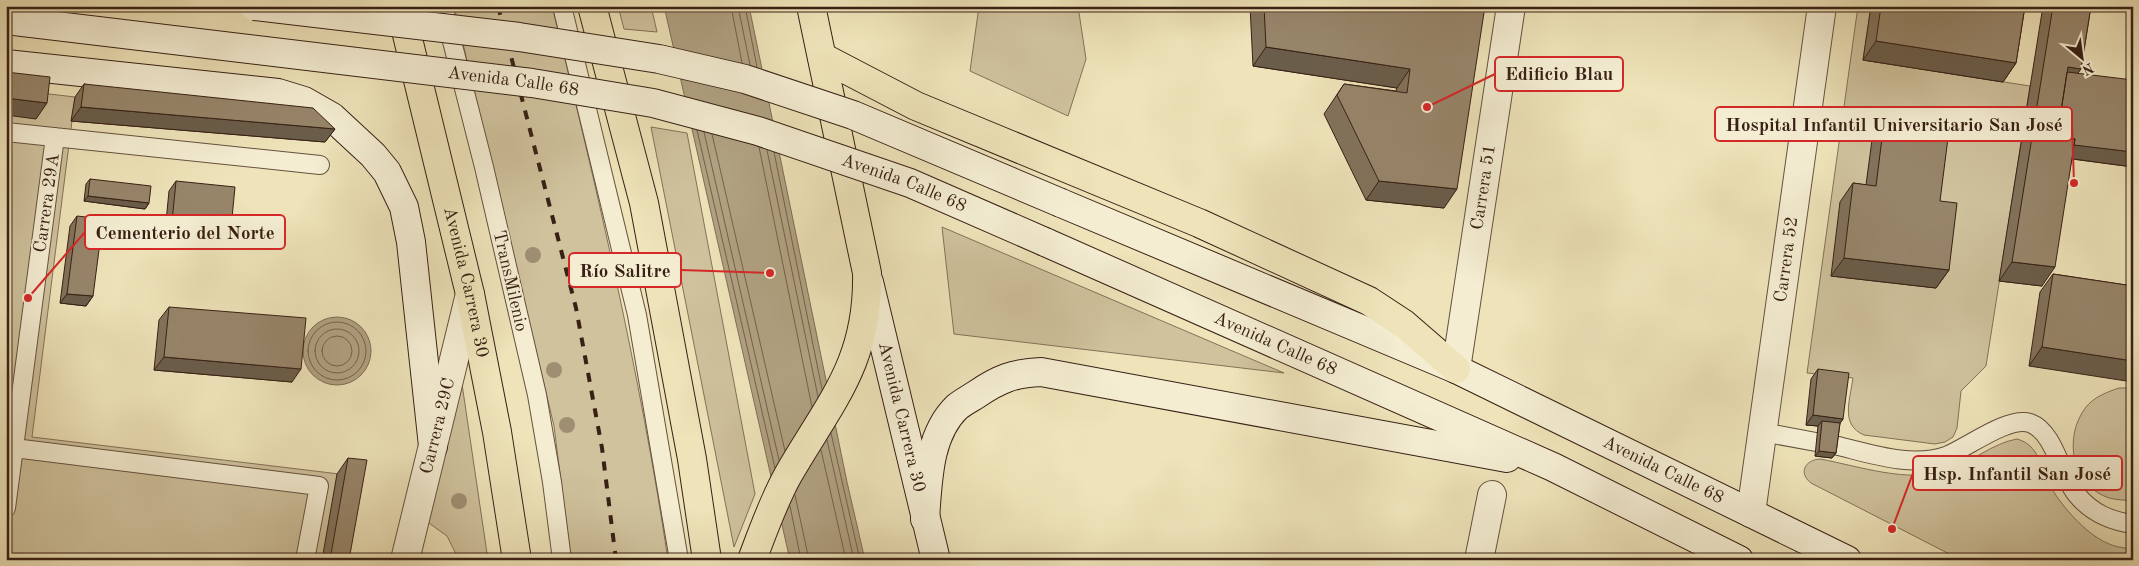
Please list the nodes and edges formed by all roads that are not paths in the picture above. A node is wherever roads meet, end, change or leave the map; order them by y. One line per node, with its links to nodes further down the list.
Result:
1 (254, 6): 17 (main road, Avenida Calle 68, bridge)
2 (400, 6): 16 (highway, Avenida Carrera 30)
3 (443, 6): 32 (lane, TransMilenio)
4 (562, 6): 33 (lane)
5 (592, 6): 34 (highway)
6 (811, 6): 10 (highway, Avenida Carrera 30)
7 (1511, 6): 17 (main road, Carrera 51)
8 (1822, 6): 18 (main road, Carrera 52)
9 (6, 20): 23 (main road, Avenida Calle 68, bridge)
10 (822, 57): 15 (highway, Avenida Carrera 30); 17 (highway)
11 (6, 64): 21 (main road)
12 (6, 132): 13 (lane)
13 (56, 137): 14 (lane); 22 (lane, Carrera 29A)
14 (320, 165)
15 (867, 273): 27 (main road, Avenida Carrera 30); 35 (highway, Avenida Carrera 30)
16 (470, 294): 21 (main road, Carrera 29C); 31 (highway, Avenida Carrera 30)
17 (1456, 370): 26 (main road, Avenida Calle 68)
18 (1762, 432): 19 (lane); 26 (main road, Carrera 52)
19 (1816, 442)
20 (1834, 445): 28 (lane)
21 (433, 446): 30 (main road, Carrera 29C)
22 (10, 448): 25 (lane, Carrera 29A); 29 (lane)
23 (1553, 467): 27 (main road); 38 (main road, Avenida Calle 68)
24 (1492, 495): 37 (main road)
25 (6, 508)
26 (1751, 513): 39 (main road, Avenida Calle 68)
27 (925, 519): 36 (main road, Avenida Carrera 30)
28 (2133, 524)
29 (305, 560)
30 (405, 560)
31 (517, 560)
32 (562, 560)
33 (679, 560)
34 (707, 560)
35 (752, 560)
36 (936, 560)
37 (1479, 560)
38 (1740, 560)
39 (1847, 560)

